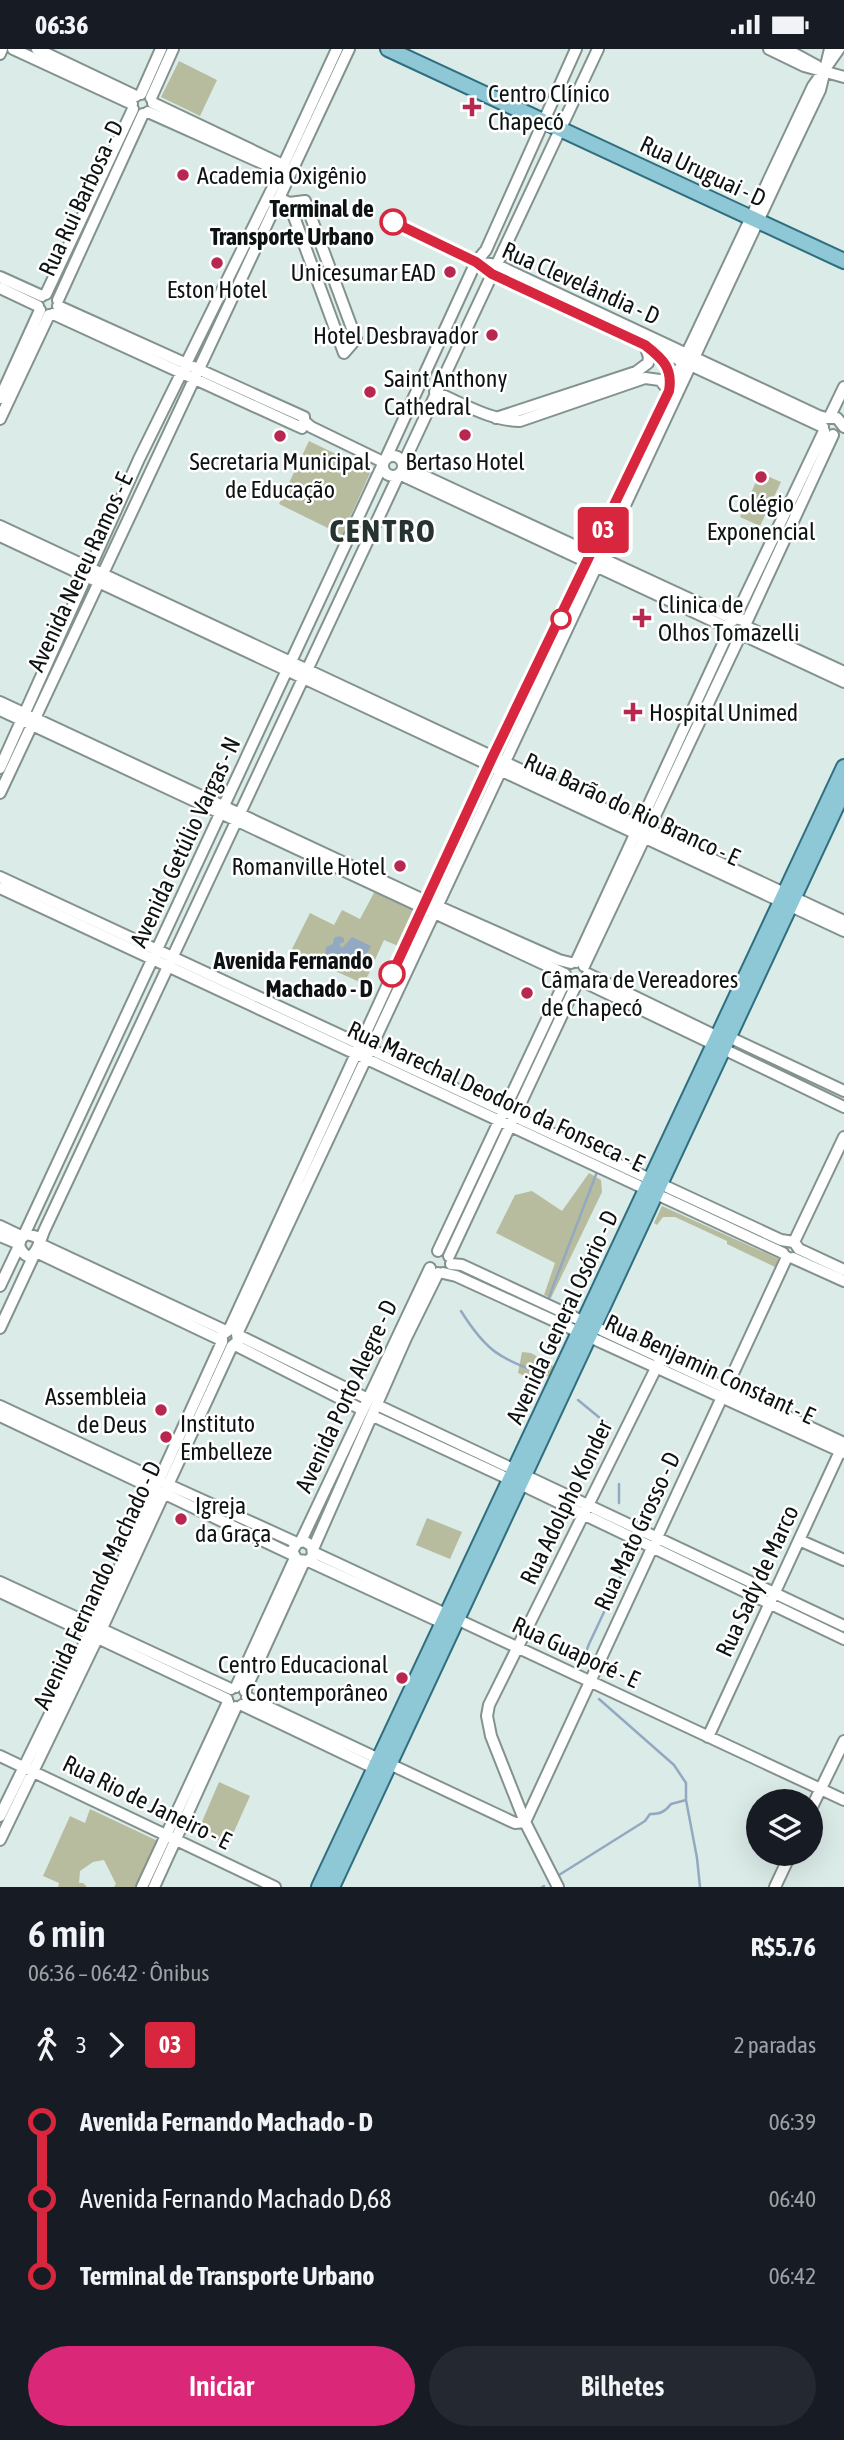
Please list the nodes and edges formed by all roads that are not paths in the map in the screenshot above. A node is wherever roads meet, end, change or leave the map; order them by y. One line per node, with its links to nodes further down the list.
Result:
1 (2, 49): 15 (street)
2 (13, 49): 17 (street)
3 (37, 49): 17 (street)
4 (162, 49): 20 (street, Rua Rui Barbosa - D)
5 (173, 49): 20 (street, Rua Rui Barbosa - D)
6 (337, 49): 23 (street)
7 (349, 49): 23 (street)
8 (388, 49): 21 (main road)
9 (409, 49): 21 (main road)
10 (576, 49): 21 (street, Avenida Getúlio Vargas - N)
11 (598, 49): 22 (street, Avenida Getúlio Vargas - N)
12 (830, 49): 16 (street)
13 (839, 49): 16 (street)
14 (778, 50): 16 (street)
15 (0, 54)
16 (824, 71): 18 (street); 19 (street); 25 (street)
17 (79, 74): 20 (street)
18 (844, 77)
19 (844, 83)
20 (142, 104): 23 (street); 32 (street, Rua Rui Barbosa - D)
21 (545, 117): 22 (main road, Rua Uruguai - D); 28 (street, Avenida Getúlio Vargas - N)
22 (563, 126): 25 (main road, Rua Uruguai - D); 29 (street, Avenida Getúlio Vargas - N)
23 (284, 170): 24 (street, Avenida Nereu Ramos - E); 35 (street, Avenida Nereu Ramos - E)
24 (284, 200): 24 (street); 36 (street, Avenida Nereu Ramos - E)
25 (756, 216): 26 (main road, Rua Uruguai - D); 27 (main road, Rua Uruguai - D); 34 (street)
26 (844, 252)
27 (844, 261)
28 (476, 262): 29 (street, Rua Clevelândia - D); 44 (street, Avenida Getúlio Vargas - N)
29 (494, 270): 33 (street, Rua Clevelândia - D); 34 (street, Rua Clevelândia - D); 40 (street, Avenida Getúlio Vargas - N)
30 (0, 277): 31 (street)
31 (7, 288): 32 (street)
32 (48, 305): 35 (street); 41 (street); 42 (street)
33 (645, 345): 34 (street, Rua Clevelândia - D); 37 (street); 39 (street)
34 (689, 360): 39 (street); 43 (street, Rua Clevelândia - D); 48 (street)
35 (185, 369): 36 (street); 49 (street, Avenida Nereu Ramos - E)
36 (196, 374): 44 (street); 50 (street, Avenida Nereu Ramos - E)
37 (637, 375): 39 (street); 40 (street)
38 (844, 387): 43 (street)
39 (669, 391): 48 (street)
40 (435, 392): 45 (street, Avenida Getúlio Vargas - N)
41 (0, 398)
42 (0, 419)
43 (835, 426): 51 (street, Avenida Porto Alegre - D); 52 (street, Avenida Porto Alegre - D)
44 (384, 462): 45 (street); 45 (street); 53 (street, Avenida Getúlio Vargas - N)
45 (401, 469): 48 (street); 55 (street, Avenida Getúlio Vargas - N)
46 (0, 526): 49 (street)
47 (0, 536): 49 (street)
48 (594, 560): 51 (street); 61 (street, Avenida Fernando Machado - D)
49 (88, 570): 50 (street, Rua Barão do Rio Branco - E); 60 (street, Avenida Nereu Ramos - E)
50 (100, 578): 53 (street, Rua Barão do Rio Branco - E); 60 (street, Avenida Nereu Ramos - E)
51 (731, 624): 52 (street); 52 (street); 59 (street, Avenida Porto Alegre - D)
52 (744, 630): 54 (street); 56 (street); 59 (street, Avenida Porto Alegre - D)
53 (290, 667): 55 (street, Rua Barão do Rio Branco - E); 66 (street, Avenida Getúlio Vargas - N)
54 (844, 672)
55 (306, 674): 61 (street, Rua Barão do Rio Branco - E); 67 (street, Avenida Getúlio Vargas - N)
56 (844, 682)
57 (0, 702): 60 (street)
58 (0, 711): 60 (street)
59 (697, 717): 68 (street, Avenida Porto Alegre - D)
60 (28, 719): 63 (street, Avenida Nereu Ramos - E); 65 (street, Avenida Nereu Ramos - E); 66 (street)
61 (496, 764): 68 (street, Rua Barão do Rio Branco - E); 72 (street, Avenida Fernando Machado - D)
62 (844, 767): 71 (main road, Avenida General Osório - D)
63 (0, 768)
64 (844, 790): 71 (main road, Avenida General Osório - D)
65 (0, 793)
66 (221, 810): 67 (street); 76 (street, Avenida Getúlio Vargas - N)
67 (238, 818): 72 (street); 77 (street, Avenida Getúlio Vargas - N)
68 (642, 832): 71 (street, Rua Barão do Rio Branco - E); 78 (street, Avenida Porto Alegre - D)
69 (0, 877): 76 (street)
70 (0, 887): 76 (street)
71 (788, 900): 74 (street, Rua Barão do Rio Branco - E); 75 (street, Rua Barão do Rio Branco - E); 80 (main road, Avenida General Osório - D)
72 (429, 907): 73 (street); 81 (street, Avenida Fernando Machado - D); 82 (street, Avenida Fernando Machado - D)
73 (454, 919): 78 (street); 79 (street)
74 (844, 921)
75 (844, 931)
76 (156, 955): 77 (street, Rua Marechal Deodoro da Fonseca - E); 92 (street, Avenida Getúlio Vargas - N)
77 (171, 962): 81 (street, Rua Marechal Deodoro da Fonseca - E); 93 (street, Avenida Getúlio Vargas - N)
78 (580, 972): 79 (street); 79 (street, Avenida Porto Alegre - D); 80 (street); 87 (street, Avenida Porto Alegre - D)
79 (565, 977): 87 (street, Avenida Porto Alegre - D)
80 (721, 1043): 83 (street); 84 (street); 89 (main road, Avenida General Osório - D)
81 (357, 1049): 82 (street, Rua Marechal Deodoro da Fonseca - E); 102 (street, Avenida Fernando Machado - D)
82 (369, 1054): 87 (street, Rua Marechal Deodoro da Fonseca - E); 102 (street, Avenida Fernando Machado - D)
83 (793, 1067): 84 (street); 85 (street)
84 (787, 1080): 86 (street)
85 (844, 1091)
86 (844, 1107)
87 (508, 1119): 89 (street, Rua Marechal Deodoro da Fonseca - E); 95 (street, Avenida Porto Alegre - D); 96 (street, Avenida Porto Alegre - D)
88 (844, 1137): 94 (street, Rua Mato Grosso - D)
89 (653, 1187): 94 (street, Rua Marechal Deodoro da Fonseca - E); 101 (main road, Avenida General Osório - D)
90 (0, 1226): 92 (street)
91 (0, 1236): 92 (street)
92 (21, 1241): 93 (street); 93 (street); 99 (street, Avenida Getúlio Vargas - N)
93 (38, 1248): 100 (street, Avenida Getúlio Vargas - N); 102 (street)
94 (791, 1250): 97 (street, Rua Marechal Deodoro da Fonseca - E); 98 (street, Rua Marechal Deodoro da Fonseca - E); 104 (street, Rua Mato Grosso - D)
95 (438, 1251): 96 (street, Rua Benjamin Constant - E); 96 (street, Avenida Porto Alegre - D)
96 (442, 1267): 101 (street, Rua Benjamin Constant - E); 106 (street, Avenida Porto Alegre - D)
97 (844, 1270)
98 (844, 1281)
99 (0, 1286)
100 (0, 1328)
101 (587, 1329): 103 (street, Rua Benjamin Constant - E); 109 (main road, Avenida General Osório - D)
102 (230, 1338): 106 (street); 110 (street, Avenida Fernando Machado - D)
103 (659, 1362): 104 (street, Rua Benjamin Constant - E); 111 (street, Rua Adolpho Konder)
104 (724, 1393): 108 (street, Rua Benjamin Constant - E); 112 (street, Rua Mato Grosso - D)
105 (0, 1406): 110 (street, Rua Guaporé - E)
106 (370, 1407): 109 (street); 114 (street, Avenida Porto Alegre - D); 116 (street, Avenida Porto Alegre - D)
107 (0, 1416): 110 (street, Rua Guaporé - E)
108 (843, 1448): 113 (street, Rua Sady de Marco)
109 (518, 1477): 111 (street); 122 (main road, Avenida General Osório - D)
110 (160, 1486): 114 (street, Rua Guaporé - E); 116 (street, Rua Guaporé - E); 125 (street, Avenida Fernando Machado - D)
111 (585, 1510): 112 (street); 115 (street); 127 (street, Rua Adolpho Konder)
112 (657, 1538): 115 (street, Rua Mato Grosso - D); 120 (street)
113 (799, 1540): 117 (street); 120 (street, Rua Sady de Marco)
114 (299, 1542): 116 (street, Avenida Porto Alegre - D); 116 (street, Rua Guaporé - E)
115 (652, 1549): 121 (street); 128 (street, Rua Mato Grosso - D)
116 (304, 1556): 122 (street, Rua Guaporé - E); 129 (street, Avenida Porto Alegre - D)
117 (844, 1560)
118 (0, 1582): 125 (street)
119 (0, 1593): 125 (street)
120 (774, 1593): 121 (street, Rua Sady de Marco); 123 (street)
121 (769, 1604): 123 (street); 130 (street, Rua Sady de Marco)
122 (450, 1622): 127 (street, Rua Guaporé - E); 133 (main road, Avenida General Osório - D)
123 (827, 1625): 124 (street); 126 (street)
124 (844, 1626)
125 (95, 1632): 129 (street); 134 (street, Avenida Fernando Machado - D)
126 (844, 1639)
127 (517, 1648): 128 (street, Rua Guaporé - E); 139 (street, Rua Adolpho Konder)
128 (590, 1682): 130 (street, Rua Guaporé - E); 139 (street, Rua Mato Grosso - D)
129 (237, 1697): 133 (street); 140 (street, Avenida Porto Alegre - D)
130 (708, 1737): 135 (street, Rua Guaporé - E)
131 (844, 1741): 135 (street)
132 (0, 1756): 134 (street, Rua Rio de Janeiro - E)
133 (381, 1763): 139 (street); 146 (main road, Avenida General Osório - D); 147 (main road, Avenida General Osório - D)
134 (28, 1769): 138 (street, Avenida Fernando Machado - D); 140 (street, Rua Rio de Janeiro - E); 141 (street, Avenida Fernando Machado - D)
135 (821, 1789)
136 (823, 1790): 137 (street, Rua Guaporé - E)
137 (844, 1800)
138 (0, 1816)
139 (525, 1822): 148 (street, Rua Adolpho Konder)
140 (171, 1837): 143 (street, Avenida Porto Alegre - D); 144 (street, Avenida Porto Alegre - D); 145 (street, Rua Rio de Janeiro - E)
141 (0, 1840)
142 (785, 1866): 149 (street)
143 (142, 1887)
144 (154, 1887)
145 (275, 1887)
146 (320, 1887)
147 (332, 1887)
148 (558, 1887)
149 (775, 1887)

